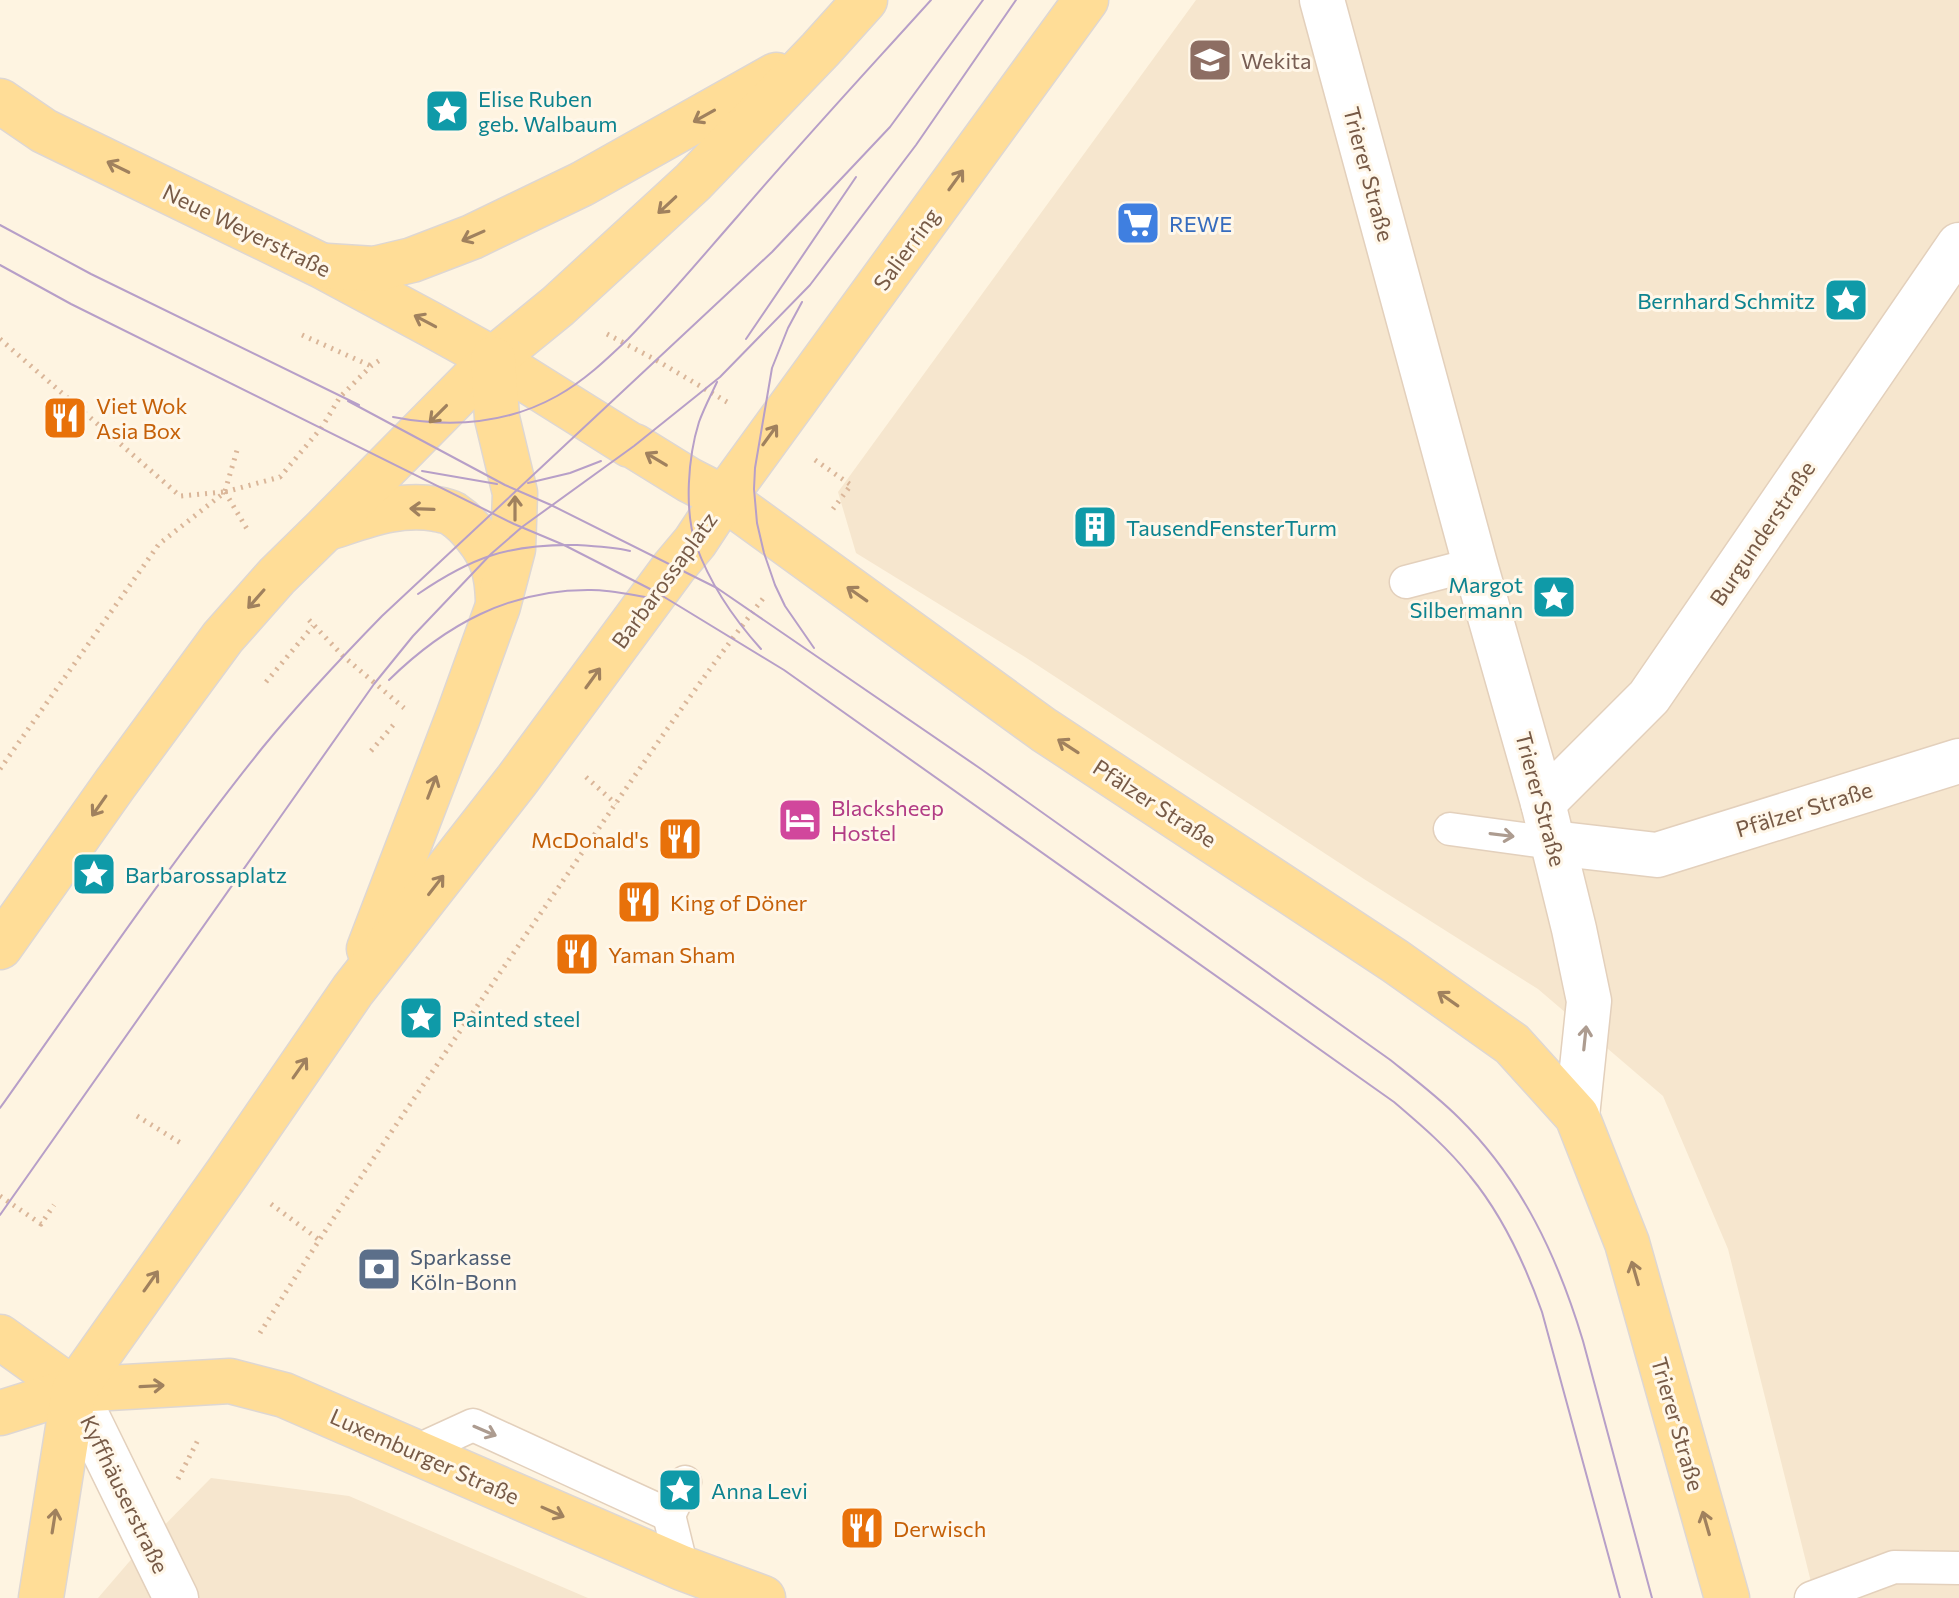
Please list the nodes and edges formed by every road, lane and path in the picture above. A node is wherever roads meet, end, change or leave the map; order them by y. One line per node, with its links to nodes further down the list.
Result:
1 (865, 0): 4 (main road)
2 (1086, 0): 14 (main road, Salierring, one-way to 2)
3 (1322, 0): 20 (street, Trierer Straße)
4 (820, 50): 9 (main road, one-way to 9); 10 (main road, one-way to 10)
5 (0, 101): 7 (main road, Neue Weyerstraße)
6 (0, 116): 7 (main road)
7 (44, 131): 9 (main road, Neue Weyerstraße, one-way to 7)
8 (1959, 245): 27 (street, Burgunderstraße)
9 (322, 266): 13 (main road, Neue Weyerstraße, one-way to 9)
10 (558, 306): 13 (main road); 14 (path)
11 (302, 335): 16 (path)
12 (0, 339): 16 (path)
13 (493, 359): 17 (main road, Barbarossaplatz, one-way to 13); 18 (main road, one-way to 18); 22 (main road, Barbarossaplatz, one-way to 13)
14 (772, 432): 17 (main road, Salierring, one-way to 14); 19 (path)
15 (238, 447): 16 (path)
16 (225, 492): 26 (path)
17 (724, 498): 19 (main road, Pfälzer Straße); 30 (main road, Barbarossaplatz, one-way to 17)
18 (325, 529): 22 (main road, one-way to 18); 29 (main road, one-way to 29)
19 (801, 554): 31 (main road, Pfälzer Straße, one-way to 19); 35 (path)
20 (1475, 564): 21 (lane); 27 (street, Trierer Straße)
21 (1406, 582)
22 (498, 606): 30 (main road, Barbarossaplatz, one-way to 22)
23 (266, 682): 24 (path)
24 (371, 751)
25 (1959, 761): 27 (street, Pfälzer Straße)
26 (0, 769)
27 (1548, 823): 28 (lane, one-way to 27); 31 (street, Trierer Straße, one-way to 27)
28 (1450, 829)
29 (0, 947)
30 (353, 990): 36 (main road, Barbarossaplatz, one-way to 30)
31 (1577, 1116): 47 (main road, Trierer Straße, one-way to 31)
32 (0, 1196): 33 (path)
33 (54, 1205)
34 (0, 1337): 36 (main road)
35 (230, 1381): 36 (main road, Luxemburger Straße, one-way to 35); 38 (main road, Luxemburger Straße); 41 (path)
36 (74, 1390): 37 (main road); 41 (street, Kyffhäuserstraße); 44 (main road, Barbarossaplatz, one-way to 36)
37 (0, 1413)
38 (414, 1452): 40 (lane, one-way to 40); 42 (main road, Luxemburger Straße, one-way to 42)
39 (685, 1482): 40 (lane)
40 (669, 1515): 42 (lane)
41 (146, 1539): 45 (street, Kyffhäuserstraße)
42 (682, 1568): 46 (main road, Luxemburger Straße)
43 (1959, 1568): 48 (lane)
44 (41, 1598)
45 (176, 1598)
46 (763, 1598)
47 (1727, 1598)
48 (1811, 1598)

